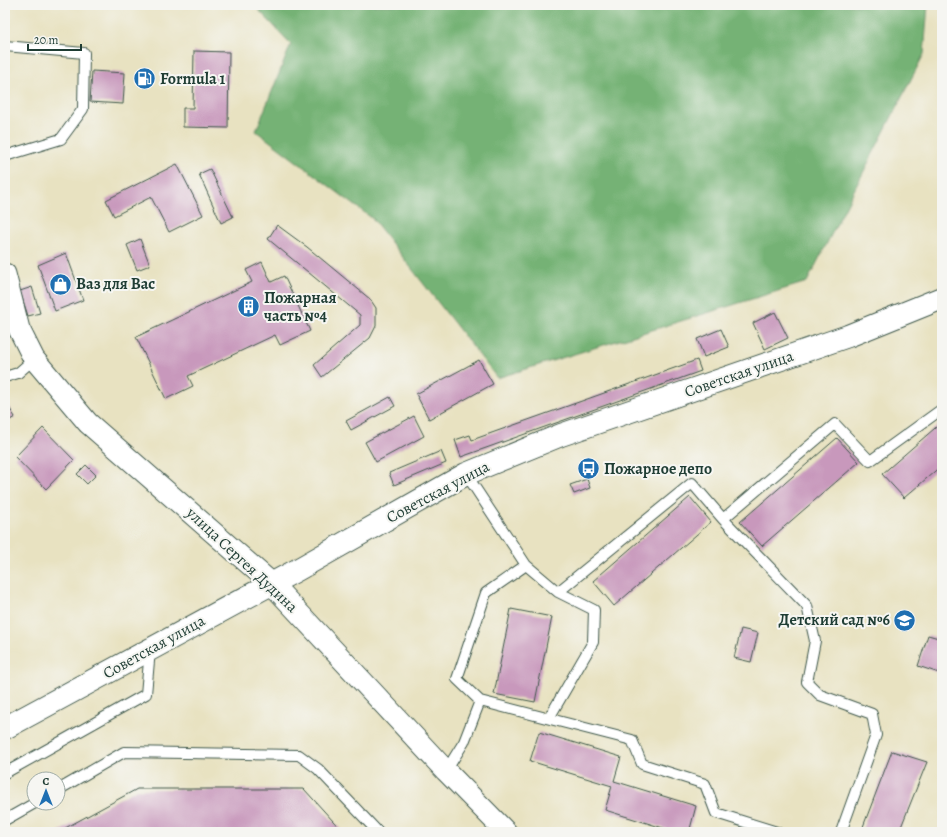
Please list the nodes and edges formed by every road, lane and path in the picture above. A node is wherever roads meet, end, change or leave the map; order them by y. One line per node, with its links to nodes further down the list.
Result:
1 (5, 46): 2 (lane)
2 (5, 156)
3 (5, 274): 5 (street, улица Сергея Дудина)
4 (942, 298): 8 (street, Советская улица)
5 (34, 359): 6 (lane); 11 (street, улица Сергея Дудина)
6 (5, 377)
7 (942, 409): 9 (lane)
8 (466, 474): 10 (lane); 11 (street, Советская улица)
9 (723, 519): 12 (lane); 25 (lane)
10 (526, 565): 12 (lane); 14 (lane)
11 (271, 583): 13 (street, Советская улица); 17 (street, улица Сергея Дудина)
12 (558, 592): 15 (lane)
13 (150, 649): 16 (street, Советская улица); 18 (lane)
14 (480, 700): 15 (lane); 17 (lane)
15 (549, 718): 24 (lane)
16 (5, 728)
17 (446, 771): 23 (street, улица Сергея Дудина)
18 (5, 773)
19 (66, 785): 22 (lane)
20 (26, 808): 21 (lane)
21 (5, 820)
22 (378, 832)
23 (506, 832)
24 (777, 832)
25 (841, 832)

